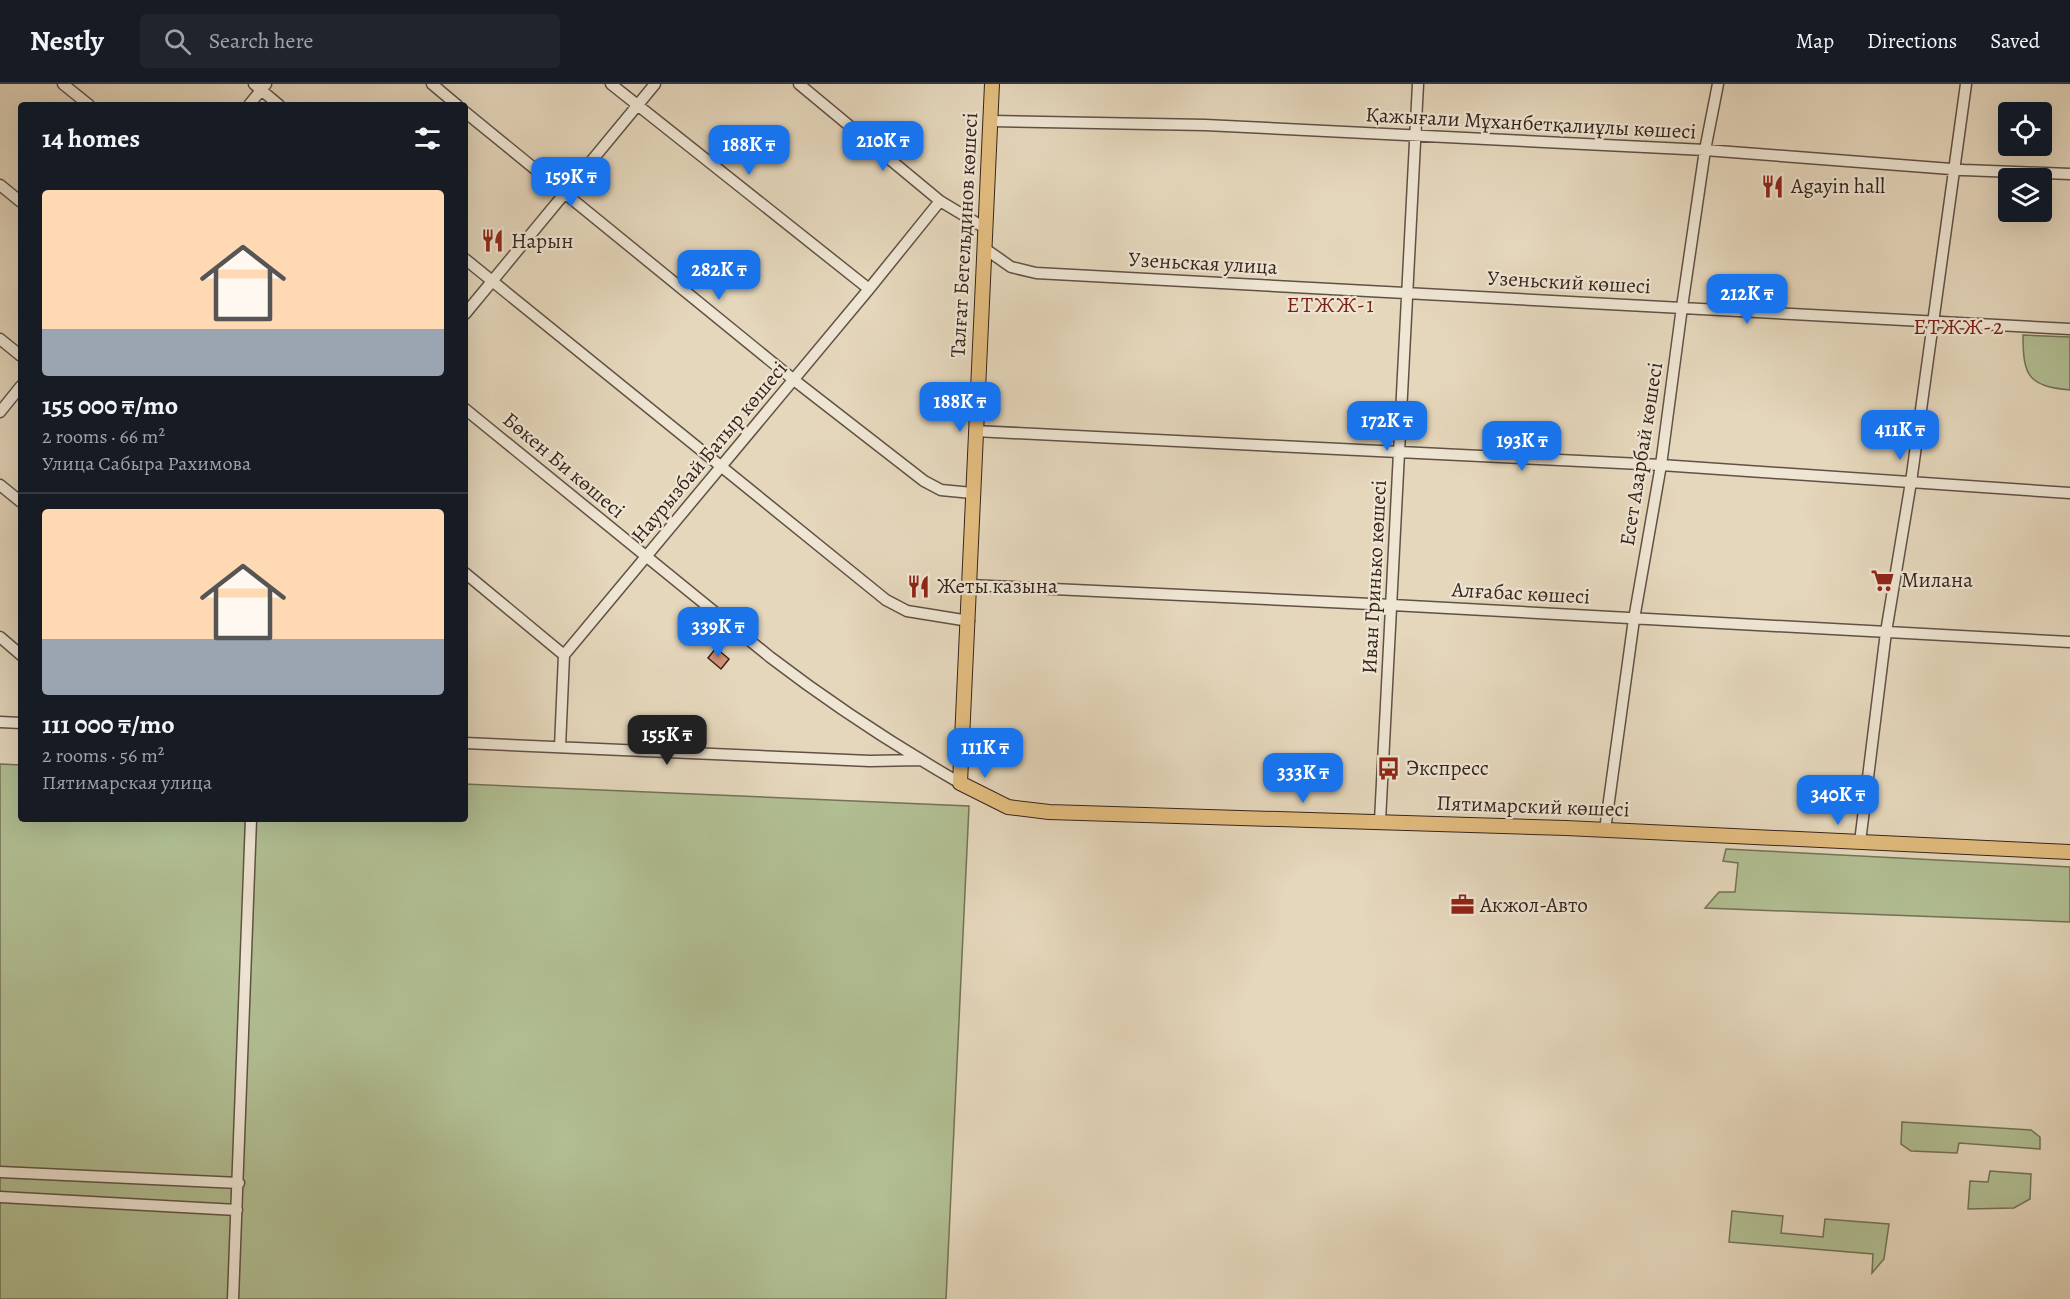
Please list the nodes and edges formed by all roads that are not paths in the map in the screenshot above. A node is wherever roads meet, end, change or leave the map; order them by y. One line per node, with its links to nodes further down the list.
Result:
1 (63, 84): 11 (street)
2 (432, 84): 14 (street)
3 (611, 84): 15 (street)
4 (655, 84): 15 (street)
5 (801, 84): 25 (street)
6 (992, 84): 17 (main road, Талғат Бегельдинов көшесі)
7 (1418, 84): 18 (street, Иван Гринько көшесі)
8 (1718, 84): 19 (street, Есет Азарбай көшесі)
9 (1966, 84): 20 (street)
10 (261, 86): 12 (street); 13 (street)
11 (85, 102)
12 (251, 102)
13 (276, 102)
14 (453, 102)
15 (637, 106): 23 (street); 30 (street)
16 (468, 114): 23 (street)
17 (991, 121): 18 (street, Қажығали Мұханбетқалиұлы көшесі); 26 (main road, Талғат Бегельдинов көшесі)
18 (1416, 137): 19 (street, Қажығали Мұханбетқалиұлы көшесі); 31 (street, Иван Гринько көшесі)
19 (1705, 150): 20 (street, Қажығали Мұханбетқалиұлы көшесі); 33 (street, Есет Азарбай көшесі)
20 (1954, 170): 21 (street, Қажығали Мұханбетқалиұлы көшесі); 35 (street)
21 (2070, 174)
22 (0, 185): 24 (street)
23 (564, 194): 29 (street); 39 (street)
24 (18, 200)
25 (940, 201): 26 (street); 30 (street, Наурызбай Батыр көшесі)
26 (985, 228): 27 (main road, Талғат Бегельдинов көшесі)
27 (984, 248): 31 (street, Узеньская улица); 43 (main road, Талғат Бегельдинов көшесі)
28 (468, 261): 29 (street)
29 (492, 281): 34 (street); 46 (street)
30 (869, 289): 39 (street, Наурызбай Батыр көшесі)
31 (1409, 294): 32 (street, Узеньская улица); 44 (street, Иван Гринько көшесі)
32 (1426, 294): 33 (street, Узеньский көшесі)
33 (1682, 307): 35 (street, Узеньский көшесі); 45 (street, Есет Азарбай көшесі)
34 (468, 310)
35 (1934, 322): 36 (street, Узеньский көшесі); 47 (street)
36 (2070, 329)
37 (0, 339): 38 (street)
38 (18, 354)
39 (794, 380): 46 (street, Наурызбай Батыр көшесі); 49 (street)
40 (18, 390): 42 (street)
41 (468, 411): 52 (street, Бөкен Би көшесі)
42 (0, 412)
43 (975, 431): 44 (street); 49 (main road, Талғат Бегельдинов көшесі)
44 (1401, 452): 45 (street); 55 (street, Иван Гринько көшесі)
45 (1660, 465): 47 (street); 56 (street, Есет Азарбай көшесі)
46 (721, 467): 52 (street, Наурызбай Батыр көшесі); 57 (street)
47 (1911, 482): 50 (street); 58 (street)
48 (0, 484): 51 (street)
49 (972, 493): 54 (main road, Талғат Бегельдинов көшесі)
50 (2070, 493)
51 (18, 499)
52 (646, 558): 62 (street, Наурызбай Батыр көшесі); 67 (street, Бөкен Би көшесі)
53 (468, 576): 62 (street)
54 (969, 585): 55 (street, Алғабас көшесі); 57 (main road, Талғат Бегельдинов көшесі)
55 (1392, 604): 56 (street, Алғабас көшесі); 69 (street, Иван Гринько көшесі)
56 (1634, 619): 58 (street, Алғабас көшесі); 71 (street, Есет Азарбай көшесі)
57 (969, 621): 68 (main road, Талғат Бегельдинов көшесі)
58 (1886, 632): 60 (street, Алғабас көшесі); 72 (street)
59 (0, 637): 61 (street)
60 (2070, 642)
61 (18, 652)
62 (564, 656): 66 (street)
63 (0, 722): 64 (street)
64 (18, 723)
65 (468, 743): 66 (street)
66 (560, 747): 67 (street)
67 (921, 760): 68 (street, Бөкен Би көшесі)
68 (960, 783): 69 (main road, Пятимарский көшесі)
69 (1380, 821): 71 (main road, Пятимарский көшесі)
70 (251, 822): 75 (street)
71 (1605, 830): 72 (main road, Пятимарский көшесі)
72 (1860, 842): 73 (main road, Пятимарский көшесі)
73 (2070, 852)
74 (0, 1172): 75 (street)
75 (239, 1183): 77 (street)
76 (0, 1197): 77 (street)
77 (237, 1210): 78 (street)
78 (233, 1299)

